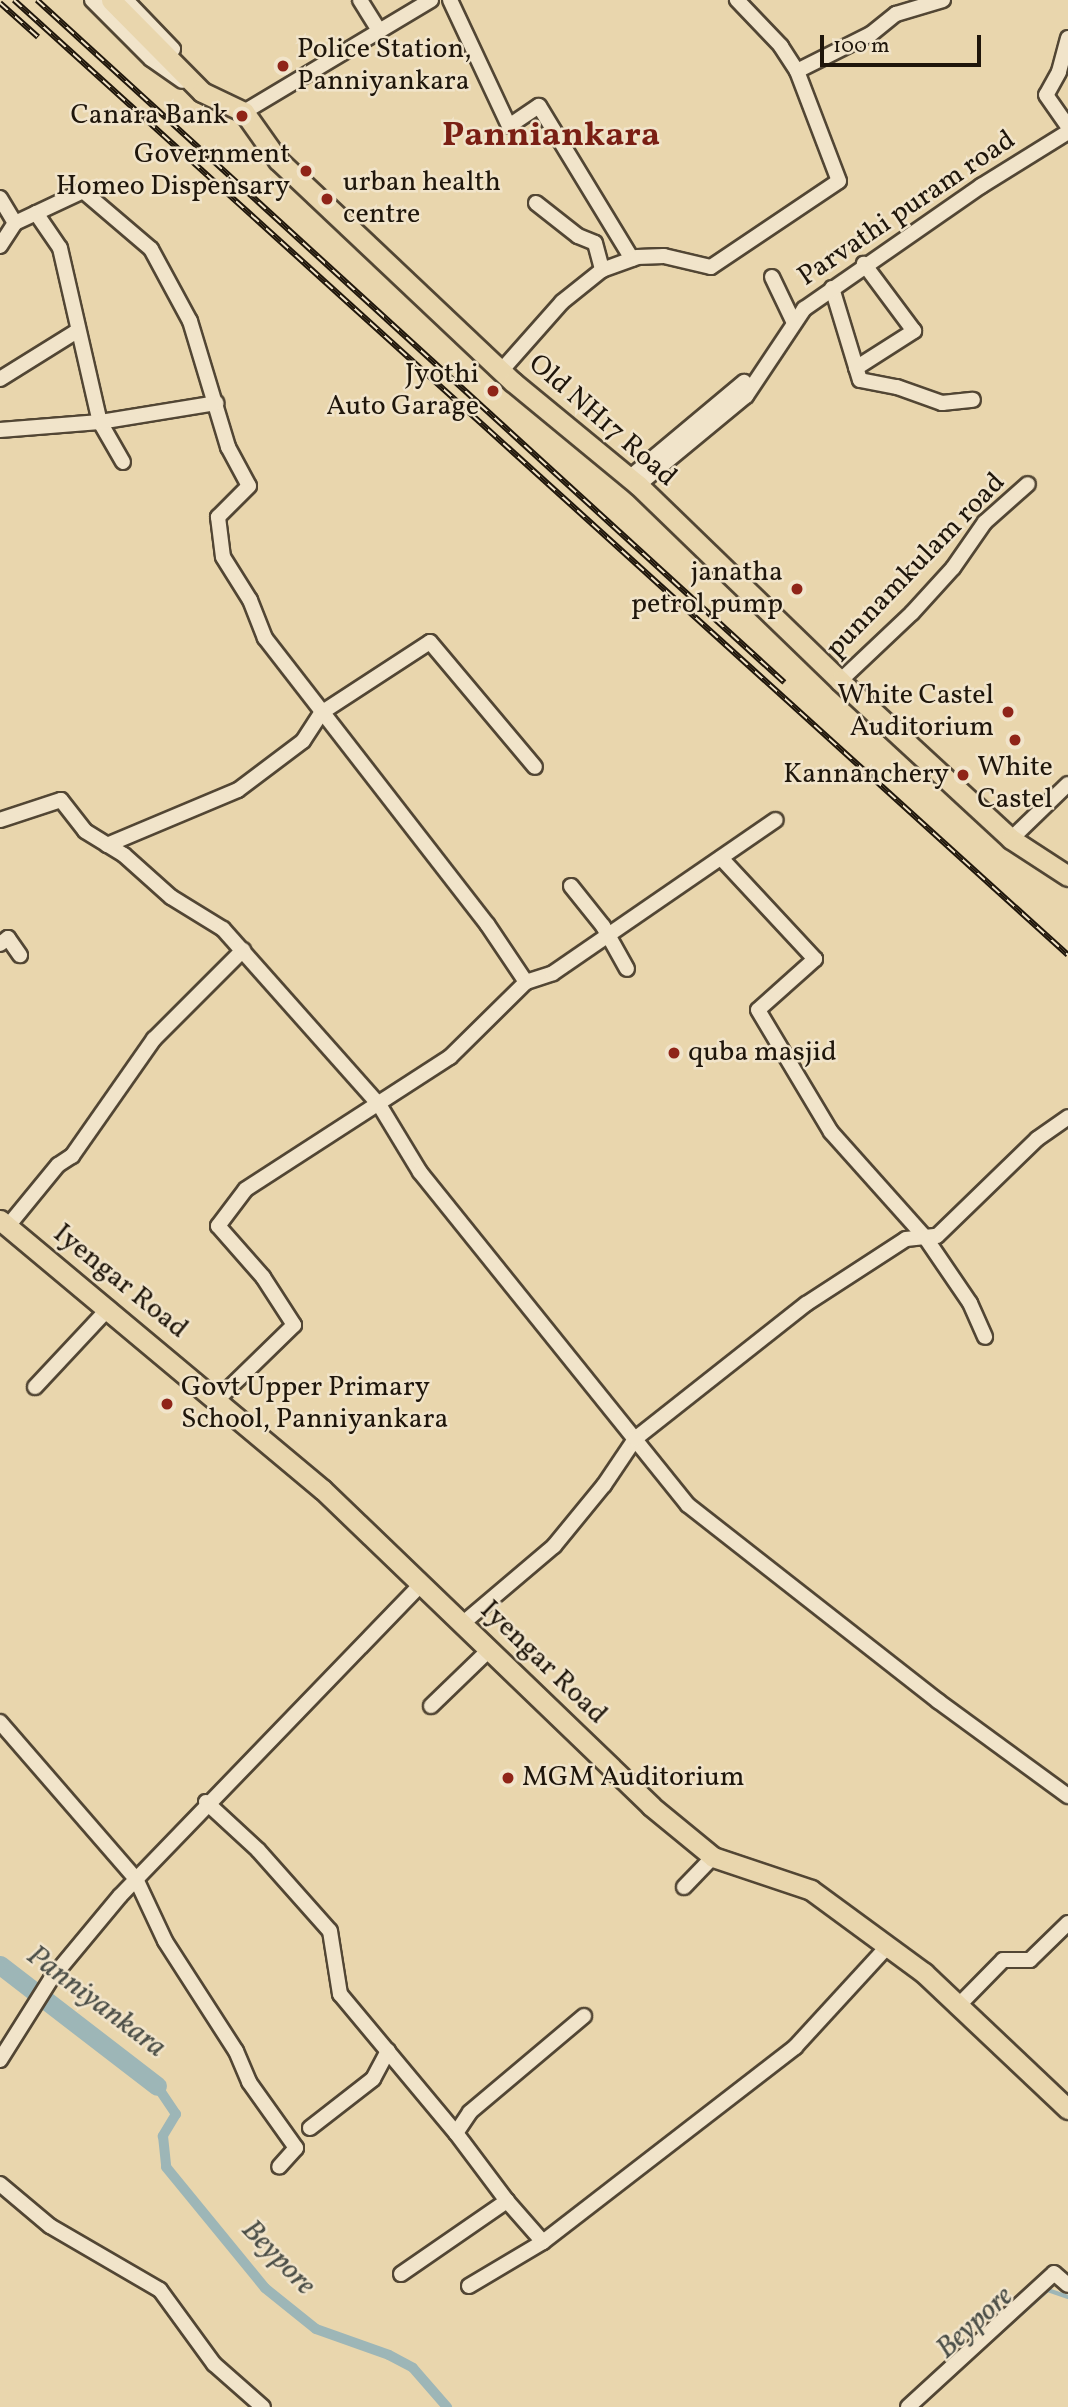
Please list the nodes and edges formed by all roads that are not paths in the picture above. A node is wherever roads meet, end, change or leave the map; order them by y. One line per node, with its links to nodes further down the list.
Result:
1 (92, 0): 13 (street)
2 (110, 0): 13 (main road, Old NH17 Road)
3 (126, 0): 14 (street)
4 (360, 0): 10 (street)
5 (431, 0): 10 (street)
6 (450, 0): 21 (street)
7 (737, 0): 12 (street)
8 (943, 0): 9 (street)
9 (895, 7): 12 (street)
10 (379, 31): 14 (street)
11 (1068, 38): 15 (street, Parvathi puram road)
12 (797, 71): 21 (street)
13 (202, 92): 14 (main road, Old NH17 Road)
14 (244, 112): 29 (main road, Old NH17 Road)
15 (1068, 130): 22 (street, Parvathi puram road)
16 (0, 198): 19 (street)
17 (536, 203): 23 (street)
18 (36, 213): 19 (street); 27 (street); 33 (street)
19 (15, 223): 20 (street)
20 (0, 246)
21 (632, 259): 23 (street)
22 (864, 264): 25 (street, Parvathi puram road); 28 (street)
23 (601, 270): 29 (street)
24 (772, 277): 26 (street)
25 (832, 288): 26 (street, Parvathi puram road); 28 (street)
26 (794, 323): 37 (street, Parvathi puram road)
27 (77, 331): 30 (street); 34 (street)
28 (856, 368): 32 (street)
29 (500, 370): 37 (main road, Old NH17 Road)
30 (0, 379)
31 (744, 382): 37 (street)
32 (973, 400)
33 (216, 402): 34 (street); 40 (street)
34 (100, 422): 35 (street); 36 (street)
35 (0, 429)
36 (123, 462)
37 (634, 482): 39 (main road, Old NH17 Road)
38 (1028, 484): 39 (street, punnamkulam road)
39 (840, 681): 45 (main road, Old NH17 Road)
40 (321, 713): 41 (street); 46 (street); 55 (street)
41 (535, 767)
42 (1068, 784): 45 (street)
43 (0, 820): 46 (street)
44 (776, 820): 47 (street)
45 (1011, 839): 48 (main road, Old NH17 Road)
46 (107, 845): 52 (street)
47 (721, 858): 50 (street); 59 (street)
48 (1067, 875)
49 (571, 886): 50 (street)
50 (606, 937): 54 (street); 55 (street)
51 (0, 944): 53 (street)
52 (243, 950): 56 (street); 58 (street)
53 (20, 955)
54 (627, 969)
55 (526, 982): 56 (street)
56 (380, 1106): 63 (street); 64 (street)
57 (1068, 1117): 59 (street)
58 (4, 1223): 60 (main road, Iyengar Road)
59 (925, 1237): 61 (street); 64 (street)
60 (108, 1308): 62 (street); 63 (main road, Iyengar Road)
61 (985, 1337)
62 (35, 1387)
63 (218, 1399): 65 (main road, Iyengar Road)
64 (635, 1439): 66 (street); 70 (street)
65 (421, 1584): 66 (main road, Iyengar Road); 71 (street)
66 (462, 1625): 67 (main road, Iyengar Road)
67 (489, 1650): 68 (street); 72 (main road, Iyengar Road)
68 (431, 1706)
69 (0, 1722): 73 (street)
70 (1068, 1796)
71 (206, 1802): 73 (street); 79 (street)
72 (713, 1857): 74 (street); 76 (main road, Iyengar Road)
73 (136, 1879): 80 (street); 84 (street)
74 (684, 1887)
75 (1068, 1923): 77 (street)
76 (888, 1946): 77 (main road, Iyengar Road); 87 (street)
77 (958, 2006): 81 (main road, Iyengar Road)
78 (583, 2017): 83 (street)
79 (388, 2051): 82 (street); 83 (street)
80 (0, 2060)
81 (1068, 2109)
82 (310, 2128)
83 (456, 2133): 86 (street)
84 (279, 2166)
85 (0, 2184): 91 (street)
86 (507, 2201): 87 (street); 88 (street)
87 (543, 2242): 90 (street)
88 (401, 2274)
89 (1068, 2285): 92 (street)
90 (470, 2286)
91 (263, 2407)
92 (908, 2407)

